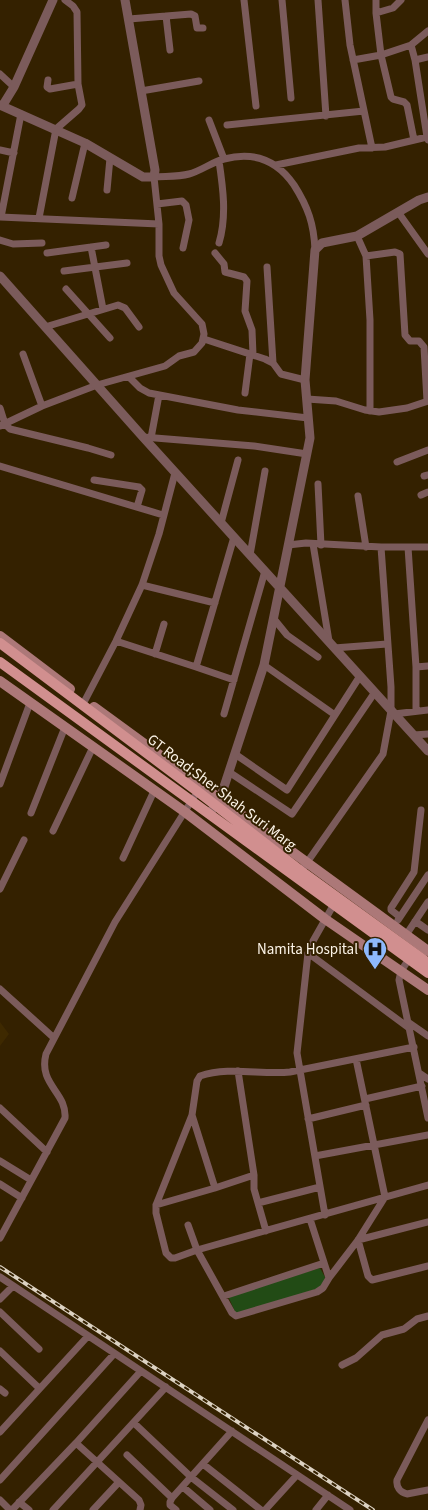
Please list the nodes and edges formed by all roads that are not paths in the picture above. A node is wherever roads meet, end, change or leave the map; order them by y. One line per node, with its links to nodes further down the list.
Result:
1 (53, 0): 25 (street)
2 (65, 0): 24 (street)
3 (125, 0): 12 (street)
4 (244, 0): 29 (street)
5 (282, 0): 27 (street)
6 (318, 0): 32 (street)
7 (345, 0): 19 (street)
8 (376, 0): 10 (street)
9 (401, 0): 10 (street)
10 (376, 13): 17 (street)
11 (166, 16): 12 (street); 13 (street); 16 (street)
12 (128, 19): 26 (street)
13 (203, 28)
14 (428, 31): 15 (street)
15 (411, 45): 17 (street); 20 (street)
16 (170, 50)
17 (381, 55): 19 (street); 37 (street)
18 (428, 57): 20 (street)
19 (353, 60): 30 (street)
20 (415, 60): 36 (street)
21 (0, 74): 25 (street)
22 (48, 80): 24 (street)
23 (199, 81): 26 (street)
24 (78, 84): 35 (street)
25 (14, 87): 28 (street)
26 (140, 91): 45 (street)
27 (290, 98)
28 (1, 105): 31 (street)
29 (256, 106)
30 (364, 111): 32 (street); 39 (street)
31 (21, 114): 35 (street); 41 (street)
32 (326, 116): 34 (street)
33 (210, 120): 43 (street)
34 (226, 126)
35 (56, 129): 38 (street); 53 (street)
36 (428, 138): 37 (street)
37 (414, 140): 39 (street)
38 (85, 143): 42 (street); 49 (street)
39 (372, 148): 44 (street)
40 (0, 150): 41 (street)
41 (14, 153): 46 (street)
42 (110, 158): 45 (street); 47 (street)
43 (221, 160): 44 (street); 45 (street); 58 (street)
44 (276, 165): 62 (street)
45 (154, 177): 50 (street)
46 (4, 186): 52 (street)
47 (107, 190)
48 (428, 197): 51 (street)
49 (72, 198)
50 (157, 204): 54 (street); 61 (street)
51 (398, 212): 55 (street); 65 (street)
52 (0, 217): 53 (street)
53 (39, 218): 54 (street)
54 (160, 224): 79 (street)
55 (357, 236): 62 (street); 66 (street)
56 (0, 240): 57 (street)
57 (42, 242)
58 (219, 243)
59 (106, 245): 60 (street)
60 (91, 247): 64 (street); 68 (street)
61 (183, 248)
62 (315, 250): 85 (street)
63 (215, 252): 82 (street)
64 (47, 253)
65 (428, 254)
66 (366, 256): 80 (street); 93 (street)
67 (127, 263): 68 (street)
68 (95, 267): 70 (street); 74 (street)
69 (267, 267): 83 (street)
70 (64, 271)
71 (0, 276): 72 (street)
72 (3, 284): 77 (street)
73 (66, 289): 75 (street)
74 (103, 309): 75 (street); 76 (street)
75 (89, 313): 77 (street); 78 (street)
76 (138, 326)
77 (45, 327): 86 (street)
78 (110, 338)
79 (204, 339): 82 (street); 84 (street)
80 (426, 346): 90 (street)
81 (23, 354): 91 (street)
82 (251, 354): 83 (street); 87 (street)
83 (273, 363): 85 (street)
84 (130, 377): 86 (street); 88 (street)
85 (305, 380): 89 (street)
86 (97, 385): 91 (street); 96 (street)
87 (245, 392)
88 (159, 395): 94 (street); 96 (street)
89 (307, 399): 93 (street); 94 (street)
90 (428, 401): 93 (street)
91 (42, 406): 95 (street)
92 (0, 408): 95 (street)
93 (370, 411)
94 (308, 418): 98 (street)
95 (3, 425): 99 (street)
96 (147, 438): 98 (street); 104 (street)
97 (428, 450): 101 (street)
98 (307, 454): 112 (street)
99 (111, 455)
100 (238, 460): 110 (street)
101 (397, 462)
102 (0, 466): 108 (street)
103 (266, 471): 118 (street)
104 (175, 473): 109 (street); 110 (street)
105 (94, 480): 108 (street)
106 (318, 484): 113 (street)
107 (358, 496): 114 (street)
108 (137, 506): 109 (street)
109 (163, 515): 120 (street)
110 (222, 523): 111 (street)
111 (234, 537): 118 (street); 122 (street)
112 (288, 545): 113 (street); 121 (street)
113 (317, 545): 114 (street); 129 (street)
114 (366, 547): 115 (street)
115 (380, 547): 116 (street); 128 (street)
116 (408, 547): 117 (street); 136 (street)
117 (428, 547)
118 (250, 555): 119 (street)
119 (265, 572): 121 (street); 138 (street)
120 (142, 585): 122 (street); 126 (street)
121 (281, 588): 123 (street); 129 (street)
122 (215, 603): 135 (street)
123 (274, 619): 131 (street); 133 (street)
124 (164, 624): 130 (street)
125 (0, 636): 142 (main road)
126 (116, 641): 130 (street); 142 (street)
127 (0, 643): 142 (main road, GT Road;Sher Shah Suri Marg)
128 (387, 644): 129 (street); 145 (street)
129 (332, 645): 137 (street)
130 (155, 654): 135 (street)
131 (318, 657)
132 (0, 662): 158 (main road, GT Road;Sher Shah Suri Marg)
133 (264, 665): 147 (street); 153 (street)
134 (428, 666): 136 (street)
135 (196, 667): 138 (street)
136 (416, 667): 143 (street)
137 (360, 676): 140 (street); 147 (street)
138 (234, 680): 146 (street)
139 (0, 681): 141 (main road)
140 (375, 692): 145 (street); 154 (street)
141 (30, 702): 148 (main road); 155 (street)
142 (83, 703): 156 (main road, GT Road;Sher Shah Suri Marg); 159 (main road)
143 (416, 710): 144 (street); 145 (street)
144 (428, 710)
145 (393, 712): 150 (street); 167 (street)
146 (224, 714)
147 (335, 715): 153 (street)
148 (66, 727): 151 (main road); 162 (street)
149 (428, 734): 150 (street)
150 (414, 735): 152 (street)
151 (93, 747): 157 (main road); 164 (street)
152 (428, 750)
153 (235, 754): 154 (street)
154 (229, 772): 159 (street)
155 (0, 784)
156 (198, 790): 158 (street); 159 (main road, GT Road;Sher Shah Suri Marg)
157 (154, 791): 161 (main road); 166 (street)
158 (192, 800): 161 (street); 163 (main road, GT Road;Sher Shah Suri Marg)
159 (218, 802): 163 (street); 167 (main road, GT Road;Sher Shah Suri Marg)
160 (421, 810): 169 (street)
161 (185, 812): 175 (main road); 190 (street)
162 (31, 813)
163 (209, 814): 173 (main road, GT Road;Sher Shah Suri Marg)
164 (53, 831)
165 (24, 840): 171 (street)
166 (123, 858)
167 (304, 867): 177 (main road, GT Road;Sher Shah Suri Marg)
168 (428, 875): 170 (street)
169 (410, 880): 170 (street); 174 (street)
170 (420, 886): 174 (street)
171 (0, 889)
172 (428, 902): 176 (street)
173 (334, 904): 175 (street); 182 (main road, GT Road;Sher Shah Suri Marg)
174 (400, 917): 177 (street)
175 (325, 919): 181 (street); 184 (main road)
176 (415, 921): 178 (street); 179 (street)
177 (391, 930): 179 (main road); 183 (main road, GT Road;Sher Shah Suri Marg)
178 (428, 930)
179 (406, 935): 180 (main road)
180 (428, 951)
181 (308, 954): 188 (street); 194 (street)
182 (409, 959): 184 (street); 185 (main road, GT Road;Sher Shah Suri Marg)
183 (428, 963)
184 (401, 971): 187 (main road); 188 (street)
185 (428, 973)
186 (0, 989): 190 (street)
187 (428, 990)
188 (409, 1025): 189 (street); 191 (street)
189 (428, 1036)
190 (54, 1038): 205 (street)
191 (414, 1047): 192 (street); 195 (street)
192 (356, 1059): 194 (street); 198 (street)
193 (238, 1071): 194 (street); 200 (street); 208 (street)
194 (300, 1071): 202 (street)
195 (419, 1073): 196 (street); 197 (street)
196 (428, 1079)
197 (422, 1086): 198 (street); 201 (street)
198 (366, 1102): 202 (street); 204 (street)
199 (0, 1108): 205 (street)
200 (192, 1115): 212 (street); 217 (street)
201 (428, 1116)
202 (308, 1119): 206 (street)
203 (428, 1135): 204 (street)
204 (375, 1146): 206 (street); 214 (street)
205 (47, 1152): 209 (street)
206 (315, 1156): 213 (street)
207 (0, 1161): 209 (street)
208 (254, 1175): 212 (street); 216 (street)
209 (31, 1180): 215 (street)
210 (0, 1184): 215 (street)
211 (428, 1185): 214 (street)
212 (215, 1188): 217 (street)
213 (320, 1188): 216 (street); 218 (street)
214 (385, 1197): 218 (street); 224 (street)
215 (22, 1198): 223 (street)
216 (258, 1203): 222 (street)
217 (156, 1205): 225 (street)
218 (325, 1215): 219 (street)
219 (310, 1219): 222 (street); 226 (street)
220 (428, 1222): 224 (street)
221 (188, 1225): 225 (street)
222 (266, 1230): 225 (street)
223 (0, 1238)
224 (358, 1240): 227 (street); 229 (street)
225 (197, 1250): 231 (street)
226 (324, 1263): 229 (street); 231 (street)
227 (428, 1266)
228 (0, 1277): 230 (street)
229 (329, 1278): 231 (street)
230 (13, 1286): 232 (street); 235 (street)
231 (224, 1296)
232 (0, 1299)
233 (0, 1312): 236 (street)
234 (428, 1316): 239 (street)
235 (88, 1336): 238 (street); 242 (street)
236 (39, 1349)
237 (0, 1352): 242 (street)
238 (114, 1354): 240 (street); 253 (street)
239 (342, 1365)
240 (141, 1371): 241 (street); 247 (street)
241 (166, 1387): 244 (street); 246 (street)
242 (39, 1388): 245 (street)
243 (428, 1420): 256 (street)
244 (134, 1423): 249 (street); 252 (street)
245 (0, 1432)
246 (232, 1432): 250 (street); 251 (street)
247 (76, 1443): 249 (street); 260 (street)
248 (127, 1455): 258 (street)
249 (98, 1463): 254 (street); 263 (street)
250 (204, 1464): 252 (street); 269 (street)
251 (297, 1475): 257 (street); 270 (street)
252 (191, 1477): 255 (street); 268 (street)
253 (0, 1480)
254 (118, 1482): 264 (street); 265 (street)
255 (183, 1487): 258 (street); 267 (street)
256 (428, 1490)
257 (328, 1495): 271 (street); 272 (street)
258 (172, 1498): 266 (street)
259 (0, 1500): 261 (street)
260 (19, 1502): 261 (street); 262 (street)
261 (11, 1510)
262 (28, 1510)
263 (53, 1510)
264 (93, 1510)
265 (140, 1510)
266 (176, 1510)
267 (210, 1510)
268 (233, 1510)
269 (261, 1510)
270 (265, 1510)
271 (316, 1510)
272 (350, 1510)

